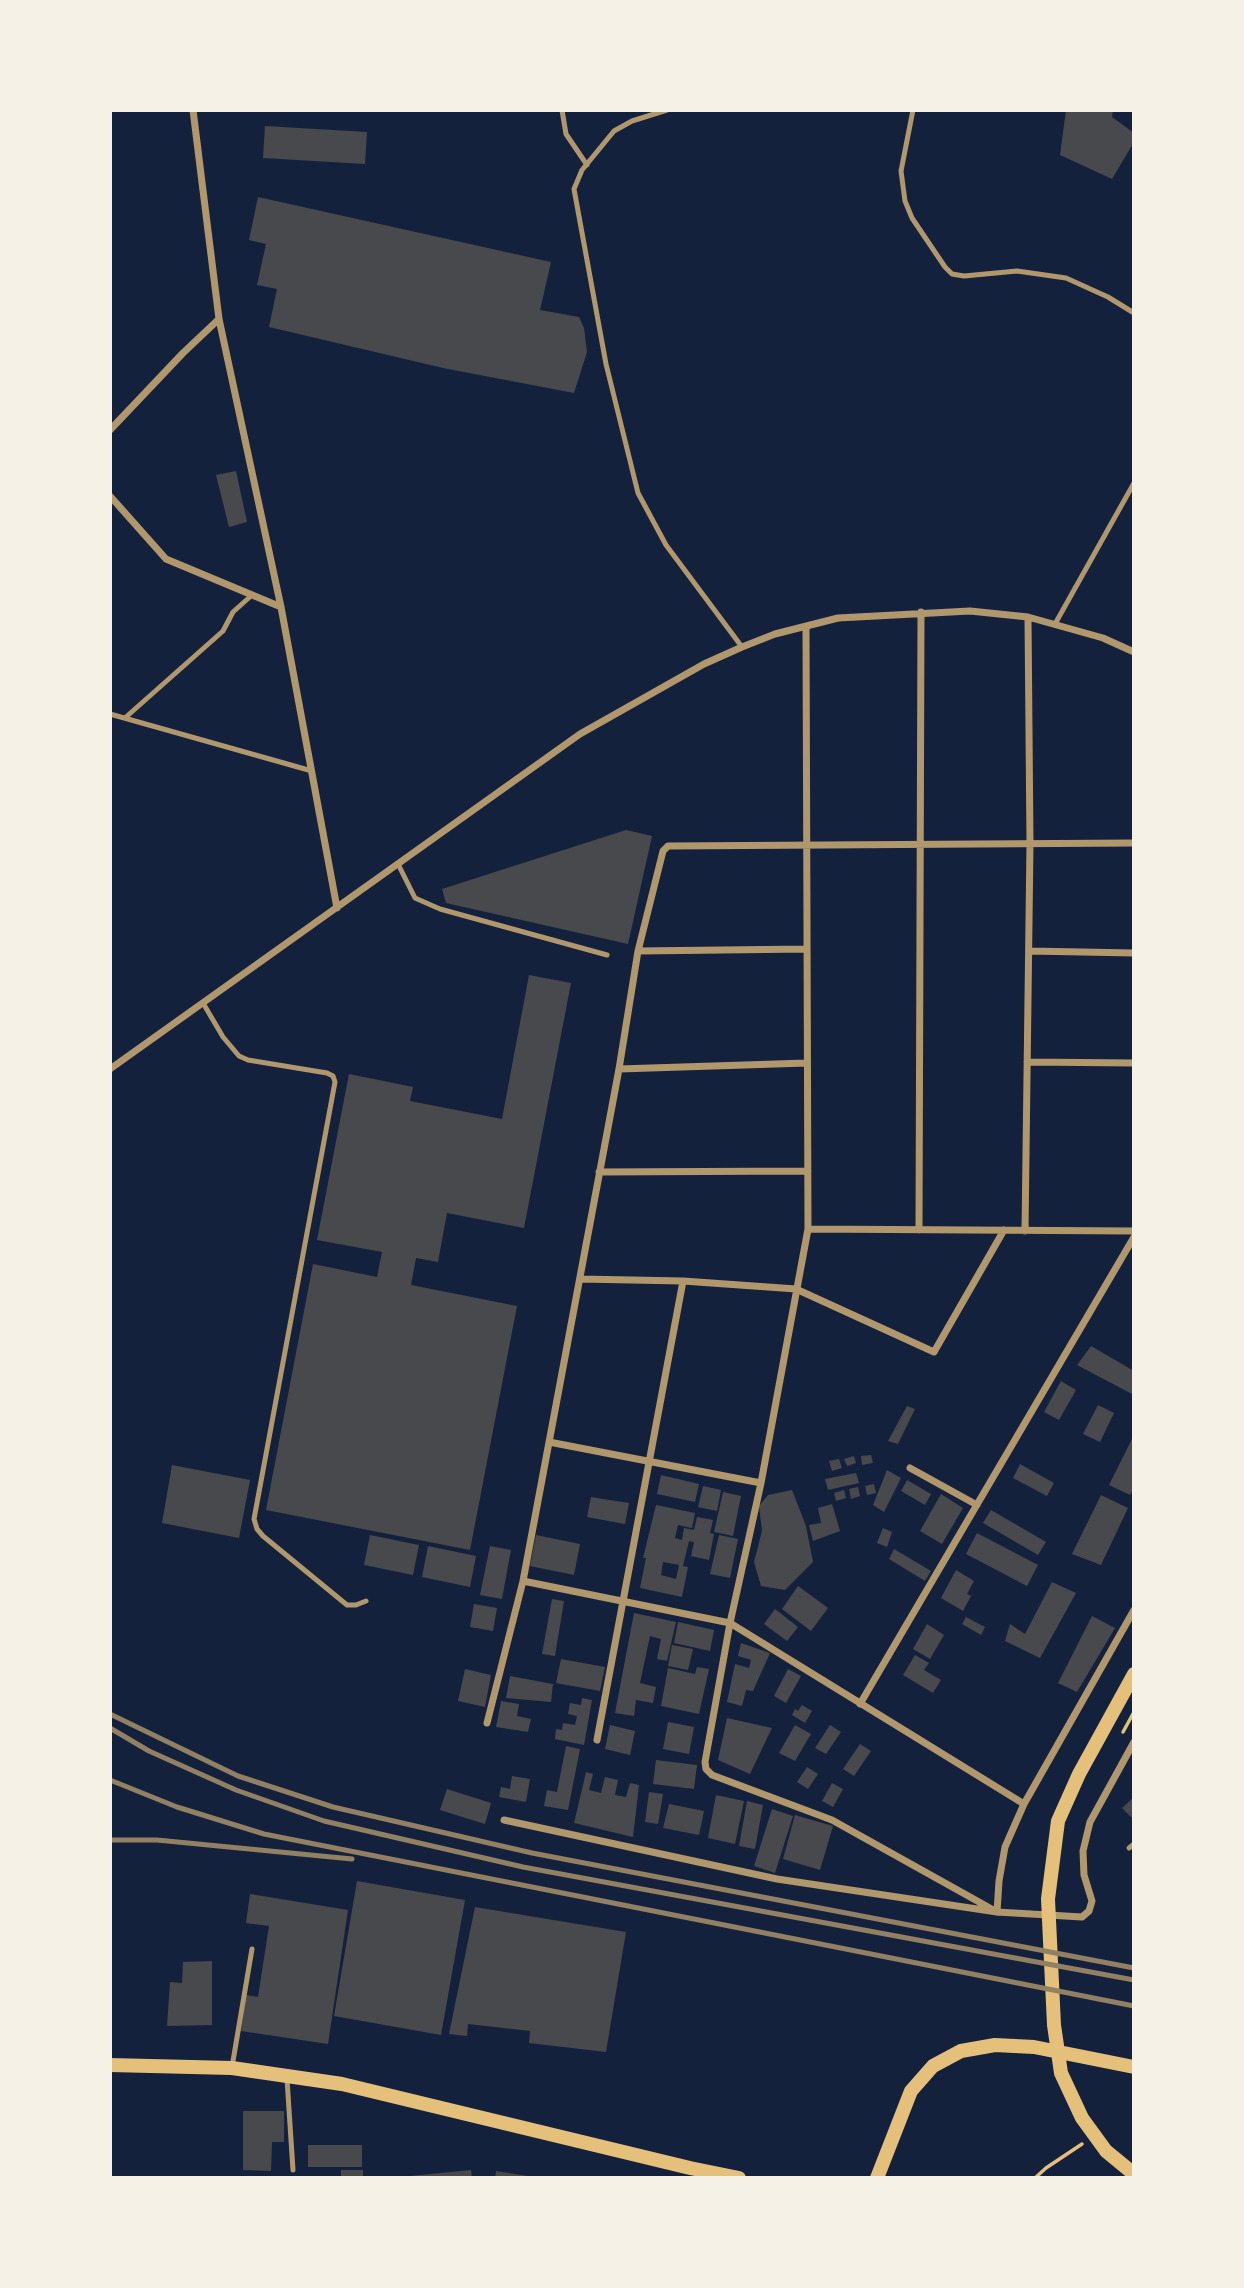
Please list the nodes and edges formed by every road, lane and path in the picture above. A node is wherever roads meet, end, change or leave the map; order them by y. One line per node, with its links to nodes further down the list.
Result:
1 (193, 110): 7 (street)
2 (562, 110): 5 (lane)
3 (667, 110): 5 (lane)
4 (913, 110): 6 (lane)
5 (587, 165): 17 (lane)
6 (1134, 313)
7 (219, 319): 8 (street); 12 (street)
8 (110, 430)
9 (1134, 483): 15 (lane)
10 (110, 496): 11 (street)
11 (252, 595): 12 (street); 20 (lane)
12 (281, 607): 21 (street)
13 (921, 612): 14 (street); 16 (street); 25 (street)
14 (1028, 617): 15 (street); 23 (street)
15 (1055, 624): 18 (street)
16 (806, 626): 17 (street); 24 (street)
17 (742, 647): 26 (street)
18 (1134, 652)
19 (110, 714): 20 (lane)
20 (126, 717): 21 (lane)
21 (312, 772): 27 (street)
22 (1134, 843): 23 (street)
23 (1030, 844): 25 (street); 30 (street)
24 (806, 845): 25 (street); 28 (street); 29 (street)
25 (921, 845): 42 (street)
26 (398, 864): 27 (street); 32 (lane)
27 (337, 908): 33 (street)
28 (807, 950): 29 (street); 35 (street)
29 (638, 951): 38 (street)
30 (1029, 951): 31 (street); 34 (street)
31 (1134, 953)
32 (607, 955)
33 (203, 1003): 37 (street); 56 (lane)
34 (1027, 1062): 36 (street); 44 (street)
35 (807, 1063): 38 (street); 39 (street)
36 (1134, 1063)
37 (110, 1069)
38 (619, 1069): 40 (street)
39 (808, 1171): 40 (street); 41 (street)
40 (599, 1172): 46 (street)
41 (808, 1229): 42 (street); 48 (street)
42 (919, 1230): 43 (street)
43 (1004, 1230): 44 (street); 48 (street)
44 (1025, 1231): 45 (street)
45 (1134, 1234): 53 (street)
46 (580, 1279): 47 (street); 49 (street)
47 (682, 1281): 48 (street); 50 (street)
48 (796, 1289): 52 (street)
49 (548, 1442): 50 (street); 54 (street)
50 (649, 1461): 52 (street); 55 (street)
51 (909, 1468): 53 (street)
52 (761, 1483): 58 (street)
53 (977, 1506): 60 (street)
54 (523, 1581): 55 (street); 61 (street)
55 (623, 1600): 58 (street); 62 (street)
56 (366, 1601)
57 (1134, 1609): 64 (street)
58 (730, 1623): 60 (street); 66 (street)
59 (1134, 1674): 75 (main road)
60 (860, 1704): 64 (street)
61 (487, 1723)
62 (597, 1740)
63 (1134, 1742): 66 (street)
64 (1024, 1804): 66 (street)
65 (504, 1820): 66 (street)
66 (997, 1912)
67 (252, 1949): 70 (lane)
68 (110, 2065): 70 (main road)
69 (1134, 2067): 77 (main road)
70 (232, 2068): 71 (main road)
71 (287, 2076): 73 (lane); 74 (main road)
72 (1084, 2142): 78 (path)
73 (293, 2171)
74 (690, 2173): 76 (main road)
75 (1134, 2174)
76 (739, 2178)
77 (877, 2178)
78 (1035, 2178)

